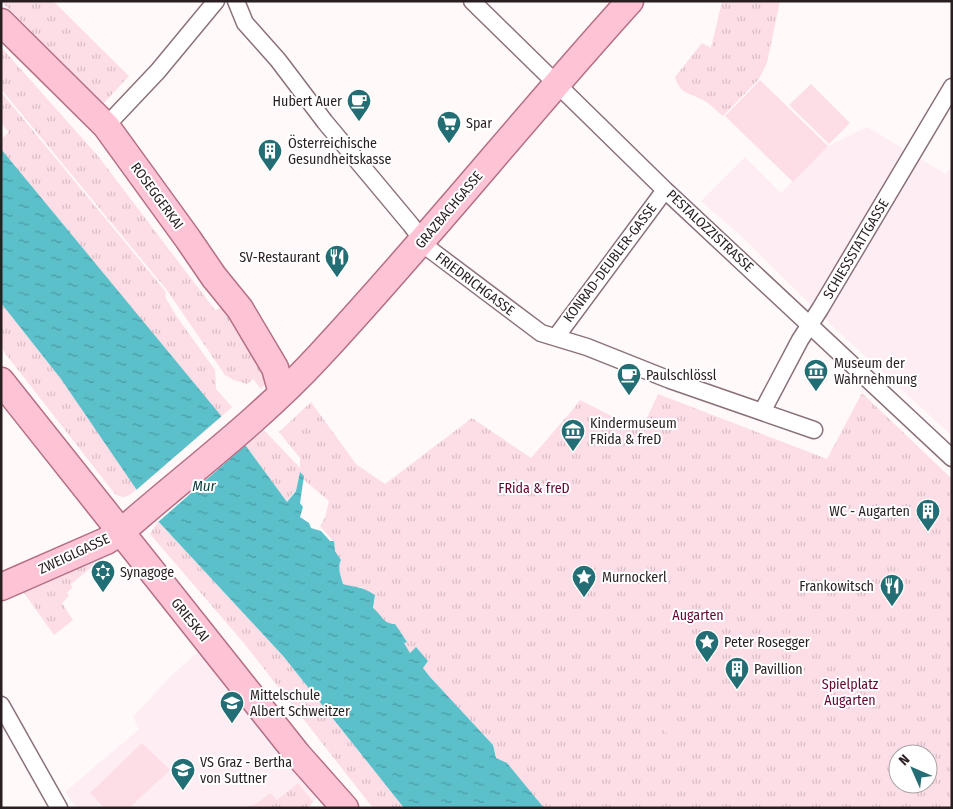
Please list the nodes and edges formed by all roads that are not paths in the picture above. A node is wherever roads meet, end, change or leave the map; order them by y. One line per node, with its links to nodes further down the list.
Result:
1 (216, 1): 8 (street)
2 (236, 1): 10 (street, FRIEDRICHGASSE)
3 (472, 1): 6 (street, PESTALOZZISTRASSE)
4 (630, 1): 6 (main road, GRAZBACHGASSE)
5 (1, 22): 8 (main road, ROSEGGERKAI)
6 (556, 84): 9 (street, PESTALOZZISTRASSE); 10 (main road, GRAZBACHGASSE)
7 (952, 87): 11 (street, SCHIESSSTATTGASSE)
8 (106, 126): 14 (main road, ROSEGGERKAI)
9 (665, 190): 11 (street, PESTALOZZISTRASSE); 12 (street, KONRAD-DEUBLER-GASSE)
10 (423, 240): 12 (street, FRIEDRICHGASSE); 14 (main road, GRAZBACHGASSE)
11 (810, 325): 16 (street, SCHIESSSTATTGASSE); 18 (street, PESTALOZZISTRASSE)
12 (556, 337): 16 (street, FRIEDRICHGASSE)
13 (1, 380): 19 (main road, GRIESKAI)
14 (282, 393): 15 (main road, GRAZBACHGASSE)
15 (262, 412): 19 (main road, ZWEIGLGASSE)
16 (762, 412): 17 (street, FRIEDRICHGASSE)
17 (814, 430)
18 (952, 458)
19 (121, 532): 20 (main road, ZWEIGLGASSE); 23 (main road, GRIESKAI)
20 (1, 587)
21 (1, 705): 22 (street)
22 (59, 808)
23 (345, 808)

